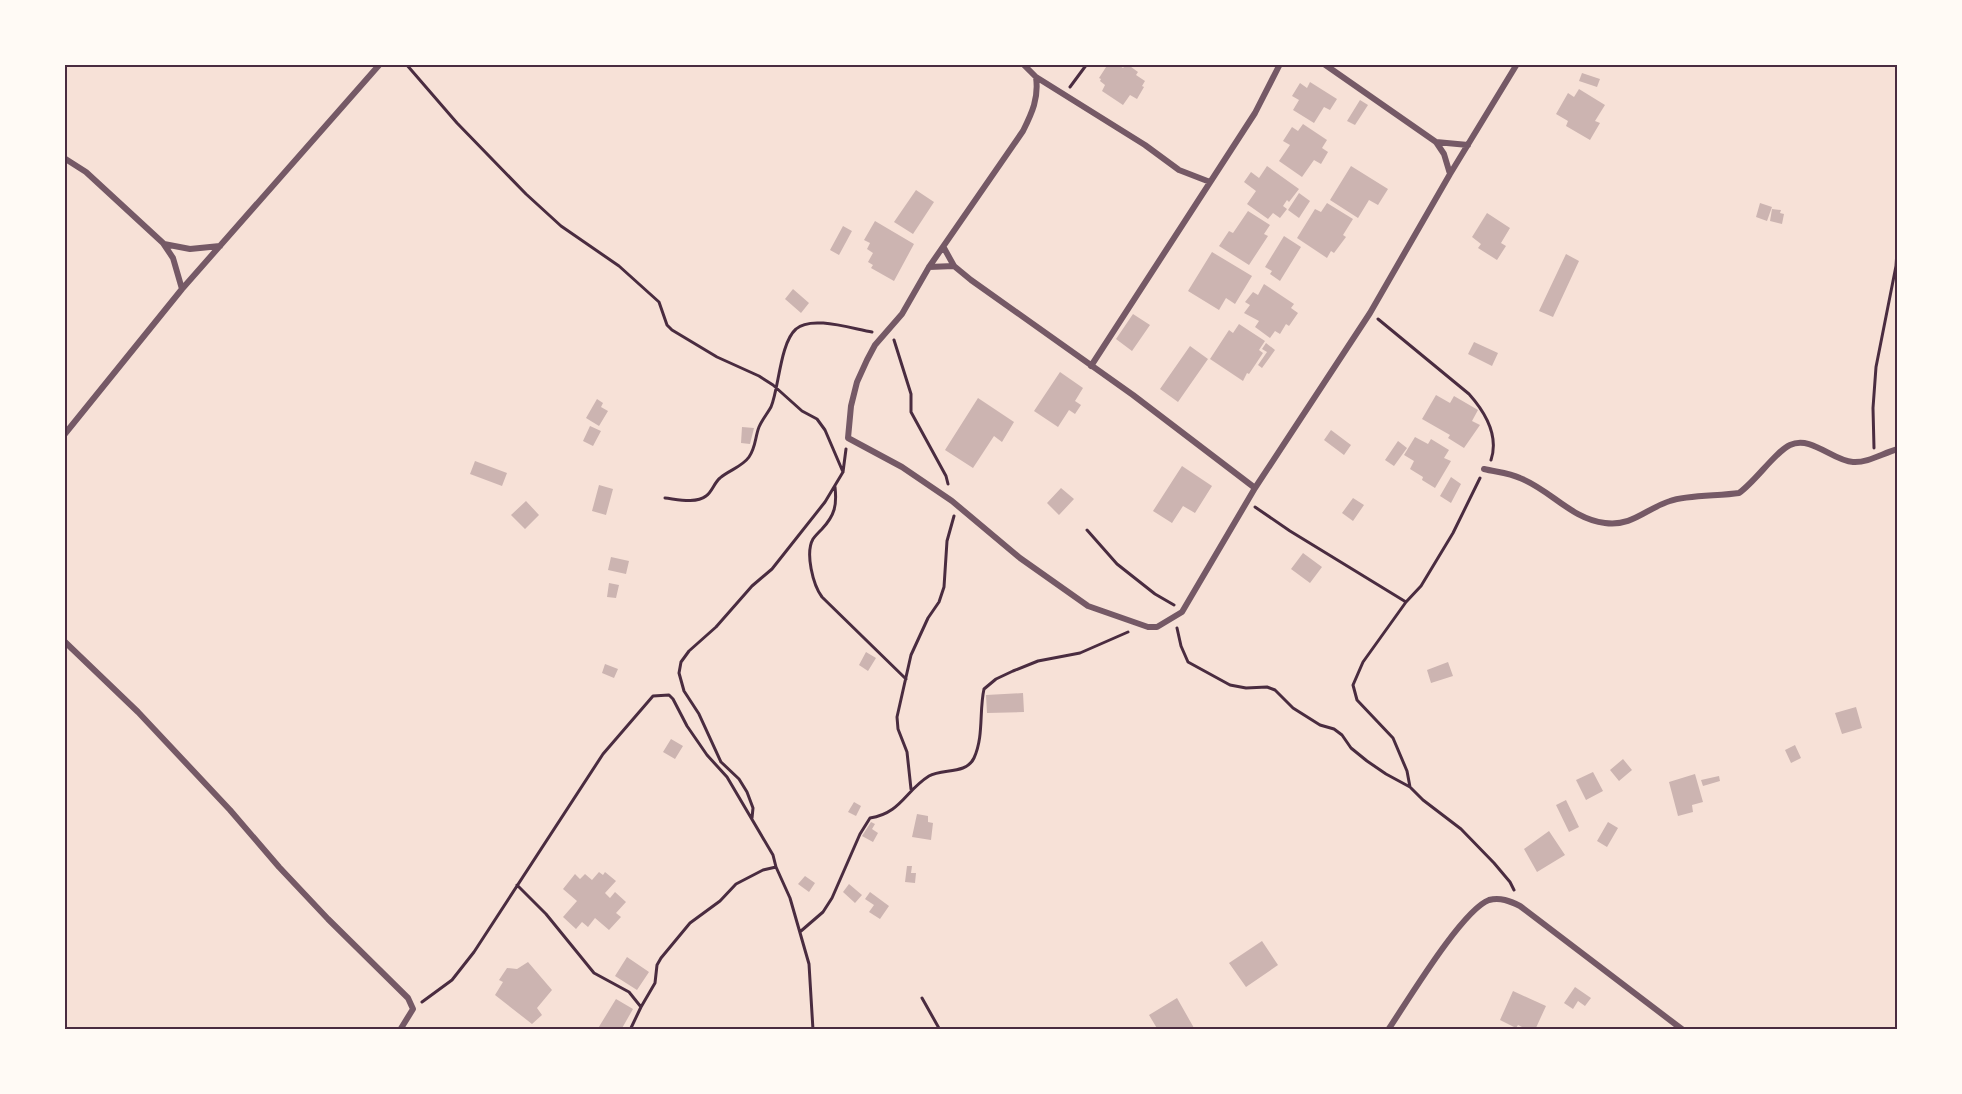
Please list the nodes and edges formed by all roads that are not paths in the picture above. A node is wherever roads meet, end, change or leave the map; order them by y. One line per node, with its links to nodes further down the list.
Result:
1 (380, 64): 13 (street)
2 (1023, 64): 6 (street)
3 (1280, 64): 11 (street)
4 (1324, 64): 7 (street)
5 (1517, 64): 8 (street)
6 (1036, 77): 11 (street); 14 (street)
7 (1436, 142): 8 (street); 10 (street)
8 (1468, 145): 10 (street)
9 (64, 158): 12 (street)
10 (1450, 174): 22 (street)
11 (1210, 182): 18 (street)
12 (163, 243): 13 (street); 17 (street)
13 (220, 246): 17 (street)
14 (944, 248): 15 (street); 16 (street)
15 (954, 266): 16 (street); 18 (street)
16 (929, 267): 22 (street)
17 (182, 289): 19 (street)
18 (1091, 366): 22 (street)
19 (64, 435)
20 (1898, 449): 21 (street)
21 (1484, 469)
22 (1255, 488)
23 (64, 641): 24 (street)
24 (400, 1029)
25 (1388, 1029): 26 (street)
26 (1683, 1029)

